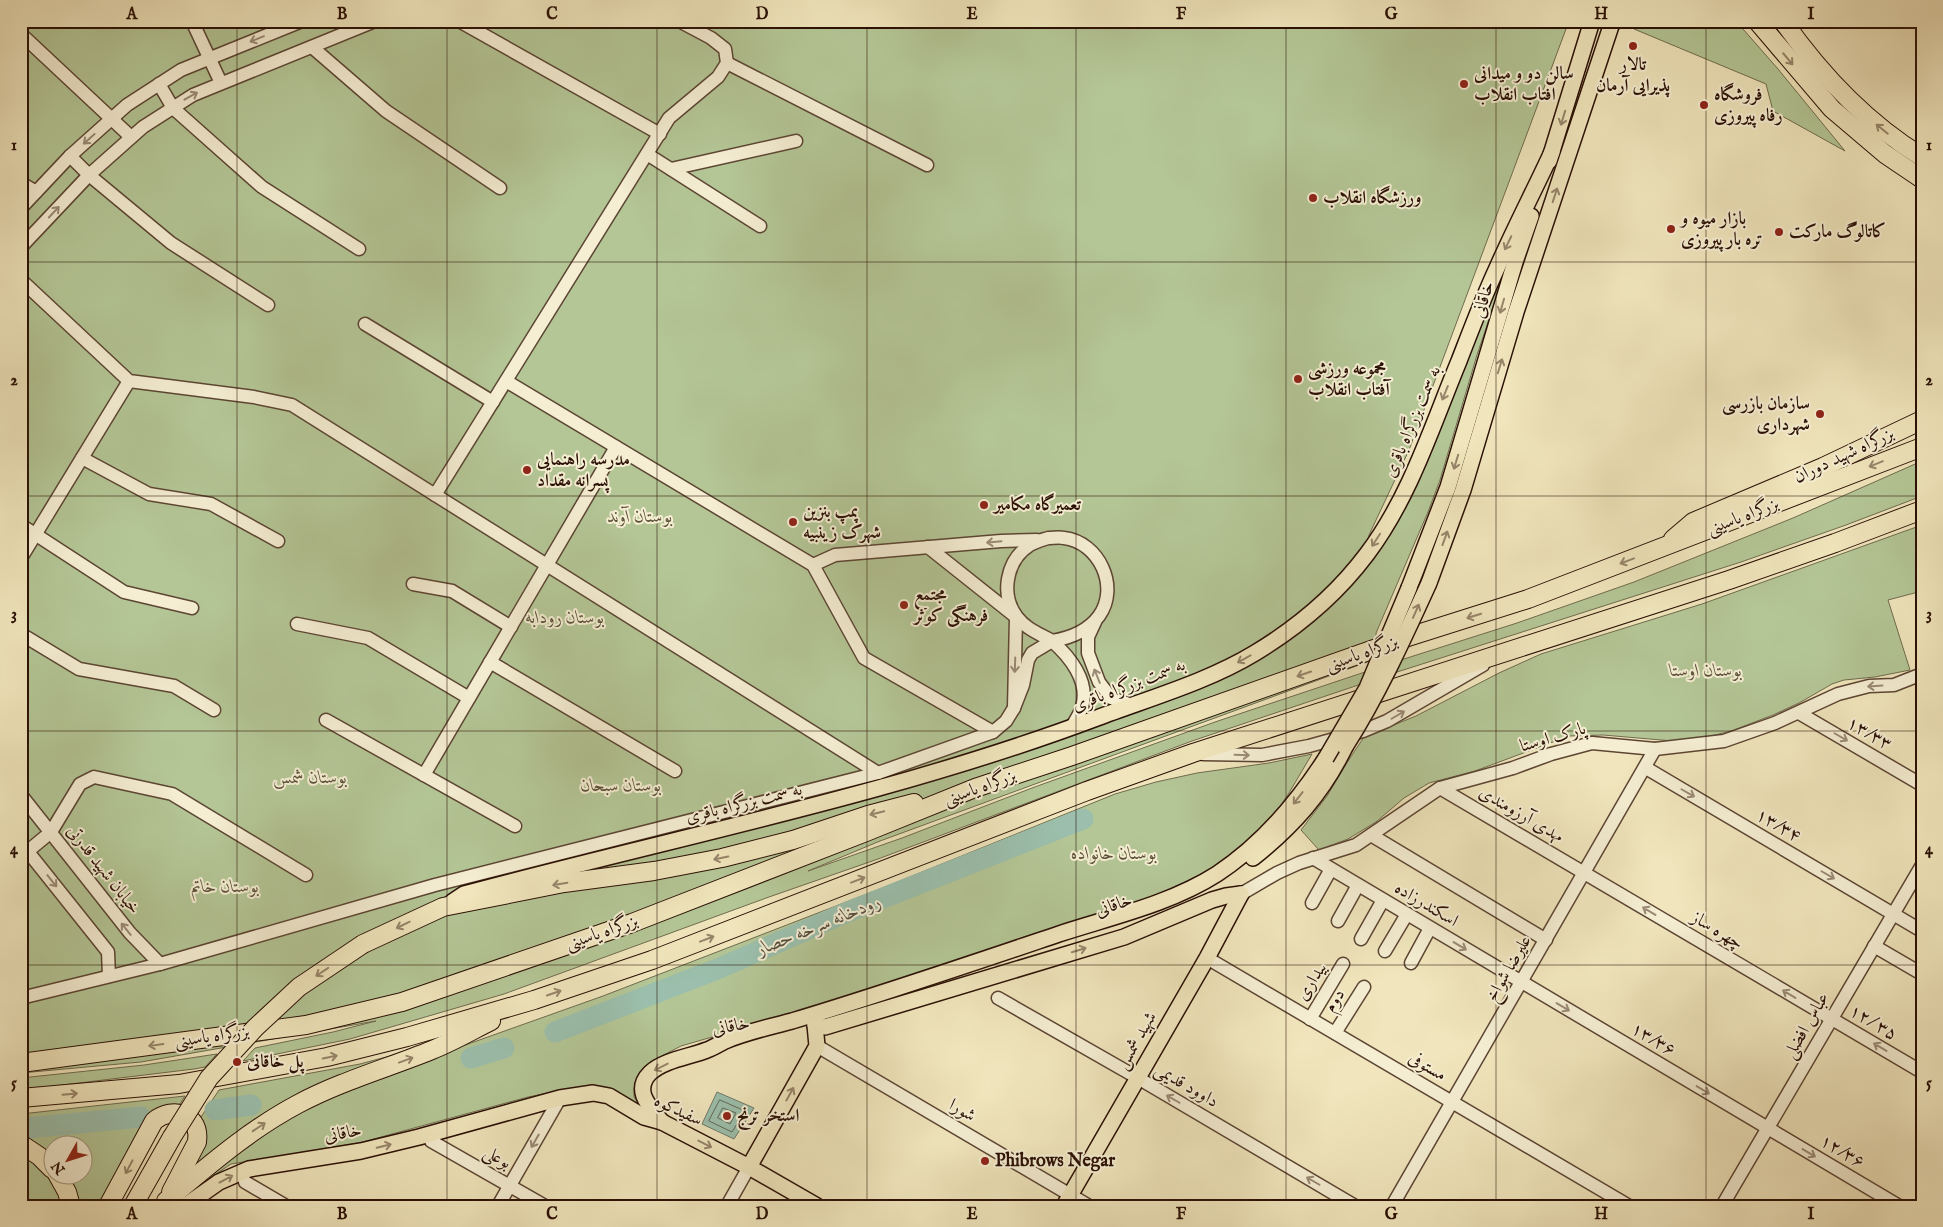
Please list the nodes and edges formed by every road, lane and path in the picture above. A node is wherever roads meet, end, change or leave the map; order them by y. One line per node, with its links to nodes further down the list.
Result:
1 (192, 21): 12 (street)
2 (302, 21): 12 (street, one-way to 12)
3 (375, 21): 11 (street)
4 (459, 21): 18 (street)
5 (679, 21): 13 (street)
6 (1757, 21): 28 (highway, one-way to 28)
7 (1783, 21): 24 (highway, one-way to 7)
8 (1592, 22): 21 (main road, خاقانی, one-way to 21)
9 (1613, 23): 122 (main road, خاقانی, one-way to 9, bridge)
10 (21, 34): 17 (street)
11 (312, 47): 14 (street); 30 (street)
12 (210, 58): 14 (street); 15 (street)
13 (727, 63): 18 (street); 25 (street)
14 (221, 83): 16 (street, one-way to 14)
15 (159, 84): 16 (street); 17 (street)
16 (173, 108): 19 (street); 35 (street)
17 (112, 118): 19 (street); 23 (street, one-way to 23)
18 (660, 134): 22 (street)
19 (131, 137): 27 (street)
20 (796, 142): 26 (street)
21 (1552, 152): 69 (main road, به سمت بزرگراه باقری, one-way to 69); 125 (main road, خاقانی, one-way to 125, bridge)
22 (647, 154): 26 (street); 40 (street)
23 (70, 156): 27 (street); 31 (street)
24 (1922, 157)
25 (927, 165)
26 (671, 169): 33 (street)
27 (88, 175): 34 (street, one-way to 27); 37 (street)
28 (1922, 179)
29 (21, 183): 31 (street)
30 (500, 188)
31 (36, 192): 32 (street)
32 (21, 208)
33 (760, 226)
34 (21, 248)
35 (359, 249)
36 (21, 280): 39 (street)
37 (268, 305)
38 (365, 324): 41 (street)
39 (129, 381): 45 (street); 46 (street)
40 (506, 381): 41 (street); 43 (street)
41 (494, 402): 46 (street)
42 (1922, 420): 53 (highway, بزرگراه شهید دوران)
43 (616, 447): 55 (street); 56 (street)
44 (1922, 447): 53 (highway, بزرگراه یاسینی, one-way to 53)
45 (82, 458): 49 (street); 51 (street)
46 (436, 495): 55 (street)
47 (1922, 510): 65 (highway)
48 (21, 525): 49 (street)
49 (36, 534): 54 (street); 58 (street)
50 (1042, 540): 52 (street, one-way to 52); 59 (street); 60 (street)
51 (278, 541)
52 (928, 547): 56 (street); 59 (street)
53 (1662, 548): 83 (highway, بزرگراه یاسینی, one-way to 83)
54 (21, 558)
55 (547, 565): 62 (street); 80 (street)
56 (813, 565): 75 (street)
57 (413, 584): 62 (street)
58 (192, 608)
59 (1016, 617): 64 (street); 70 (street, one-way to 70)
60 (1096, 619): 64 (street); 69 (street, one-way to 60)
61 (297, 624): 68 (street)
62 (511, 627): 66 (street)
63 (21, 634): 71 (street)
64 (1052, 641): 70 (street); 74 (street)
65 (1502, 654): 77 (highway); 77 (street, one-way to 65)
66 (490, 662): 68 (street); 79 (street)
67 (1922, 674): 72 (street, پارک اوستا, one-way to 72)
68 (469, 698): 81 (street)
69 (1132, 705): 74 (main road, به سمت بزرگراه باقری)
70 (1014, 708): 75 (street)
71 (214, 710)
72 (1798, 713): 76 (street, پارک اوستا); 82 (street, ۱۳/۳۳, one-way to 82)
73 (326, 720): 81 (street)
74 (1071, 728): 99 (main road, به سمت بزرگراه باقری)
75 (993, 732): 80 (street)
76 (1655, 749): 78 (street, علیرضا شواخ); 84 (street, پارک اوستا)
77 (1193, 753): 119 (highway, one-way to 77)
78 (1646, 768): 93 (street, علیرضا شواخ); 101 (street, ۱۳/۳۴, one-way to 101)
79 (675, 771)
80 (878, 773): 111 (street)
81 (424, 775): 86 (street)
82 (1922, 784)
83 (975, 788): 99 (highway, one-way to 99); 126 (highway, بزرگراه یاسینی, one-way to 126)
84 (1440, 788): 88 (street, پارک اوستا); 93 (street, مهدی آرزومندی)
85 (21, 795): 87 (street, خیابان شهید قدرتی)
86 (515, 826)
87 (50, 832): 89 (street); 94 (street); 111 (street, خیابان شهید قدرتی, one-way to 87)
88 (1371, 835): 90 (street, پارک اوستا); 106 (street)
89 (24, 847): 114 (street, one-way to 114)
90 (1313, 858): 92 (street, اسکندرزاده); 96 (street, پارک اوستا)
91 (1922, 865): 101 (street, عباس افضلی)
92 (1330, 869): 95 (street, اسکندرزاده); 98 (street)
93 (1585, 873): 106 (street, علیرضا شواخ); 121 (street, چهره ساز, one-way to 93)
94 (306, 875)
95 (1358, 885): 97 (street, اسکندرزاده); 102 (street)
96 (1241, 894): 109 (main road, شهید شمس); 122 (main road, one-way to 96)
97 (1383, 900): 100 (street, اسکندرزاده); 105 (street)
98 (1312, 903)
99 (443, 907): 146 (highway, one-way to 146, bridge)
100 (1407, 914): 103 (street, اسکندرزاده); 108 (street)
101 (1893, 914): 104 (street, ۱۳/۳۴); 107 (street, عباس افضلی)
102 (1338, 921)
103 (1430, 928): 110 (street); 115 (street, اسکندرزاده, one-way to 115)
104 (1922, 931)
105 (1361, 939)
106 (1546, 940): 115 (street, علیرضا شواخ)
107 (1874, 946): 113 (street); 121 (street, عباس افضلی)
108 (1385, 950)
109 (1207, 958): 120 (street, مستوفی); 128 (main road, شهید شمس)
110 (1411, 963)
111 (160, 964): 114 (street)
112 (1343, 964): 120 (street, بیداری)
113 (1922, 974)
114 (109, 976): 117 (street)
115 (1522, 982): 132 (street, علیرضا شواخ); 134 (street, ۱۳/۳۶, one-way to 134)
116 (1364, 988): 123 (street, دوم)
117 (21, 998)
118 (998, 998): 128 (street, داوود قدیمی)
119 (534, 1000): 130 (highway, one-way to 119); 143 (highway, one-way to 119)
120 (1310, 1019): 123 (street, مستوفی)
121 (1831, 1019): 127 (street, ۱۲/ ۳۵, one-way to 121); 134 (street, عباس افضلی)
122 (815, 1025): 124 (main road); 125 (main road, خاقانی)
123 (1335, 1033): 132 (street, مستوفی)
124 (817, 1046): 138 (main road, one-way to 124); 142 (street, شورا)
125 (706, 1050): 133 (main road, one-way to 133)
126 (21, 1064)
127 (1922, 1072)
128 (1138, 1078): 142 (main road, شهید شمس); 154 (street, داوود قدیمی, one-way to 128)
129 (601, 1094): 131 (main road, خاقانی); 133 (main road, سفیدکوه)
130 (21, 1098)
131 (560, 1098): 141 (street, one-way to 141); 147 (main road, خاقانی, one-way to 131)
132 (1452, 1102): 155 (street, علیرضا شواخ); 156 (street, مستوفی)
133 (662, 1122): 138 (main road, سفیدکوه, one-way to 138)
134 (1767, 1128): 157 (street, عباس افضلی); 158 (street, ۱۲/۳۶, one-way to 158)
135 (431, 1142): 141 (street, بوعلی)
136 (21, 1144): 137 (highway)
137 (42, 1159)
138 (749, 1167): 151 (street); 152 (main road, سفیدکوه)
139 (246, 1182): 148 (street)
140 (63, 1184): 144 (highway)
141 (510, 1185): 149 (street); 150 (street, بوعلی)
142 (1067, 1200): 153 (street, شورا)
143 (165, 1204): 145 (highway, one-way to 145)
144 (72, 1206)
145 (108, 1206)
146 (133, 1206)
147 (185, 1206)
148 (286, 1206)
149 (498, 1206)
150 (545, 1206)
151 (727, 1206)
152 (817, 1206)
153 (1089, 1206)
154 (1355, 1206)
155 (1392, 1206)
156 (1629, 1206)
157 (1722, 1206)
158 (1899, 1206)

